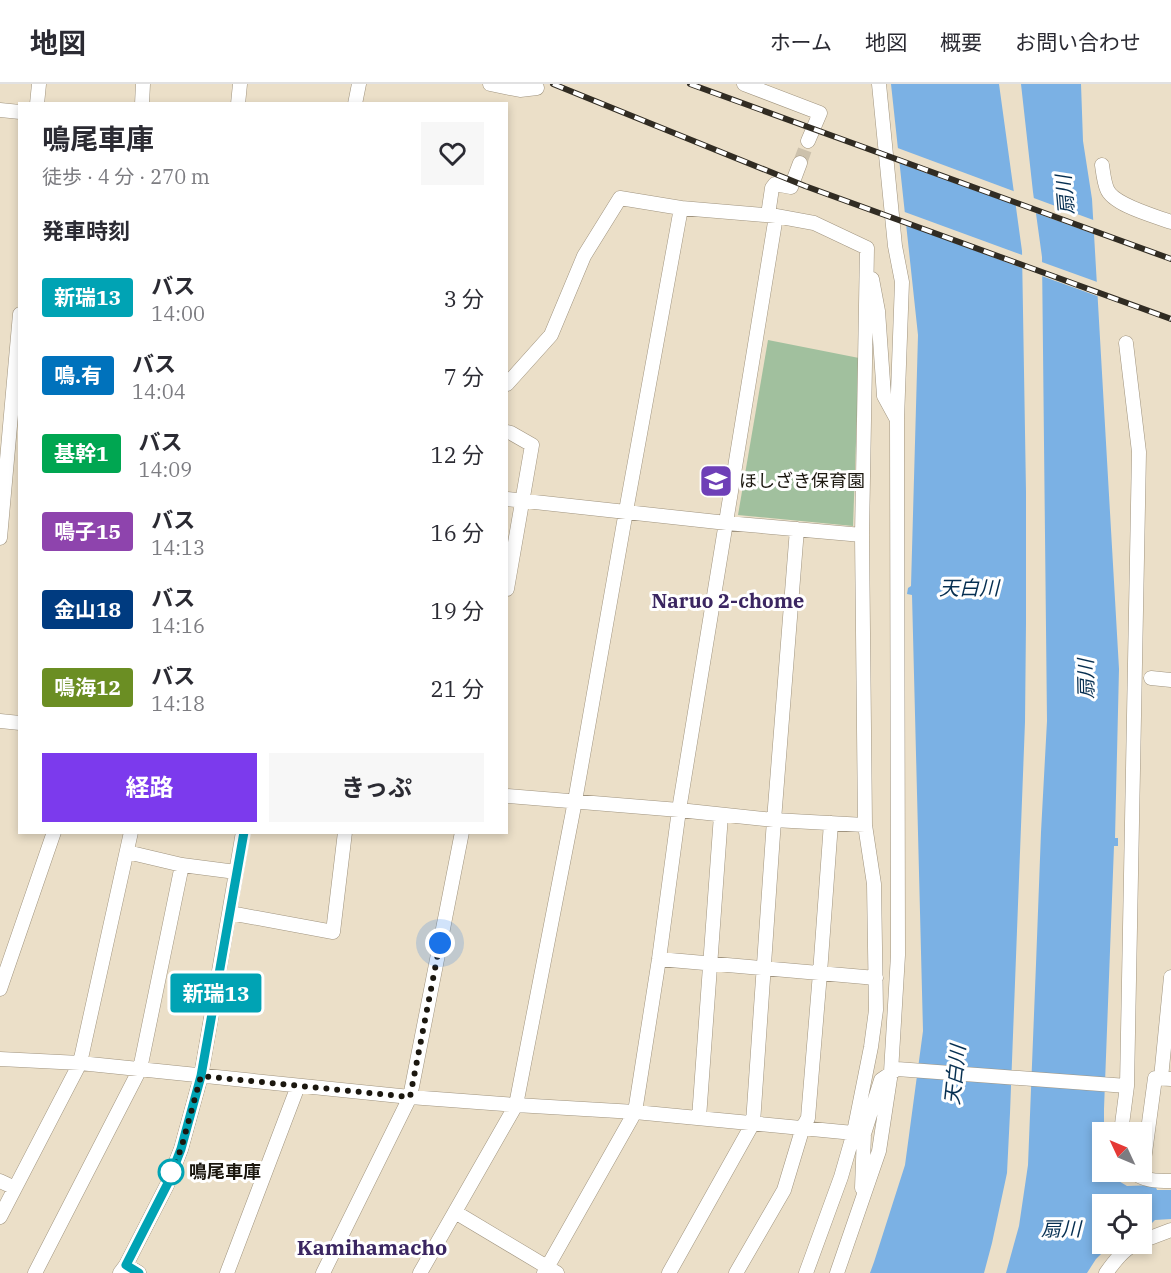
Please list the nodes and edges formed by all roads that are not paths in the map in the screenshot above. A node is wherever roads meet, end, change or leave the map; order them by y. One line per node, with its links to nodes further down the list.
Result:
1 (39, 84): 9 (street)
2 (143, 84): 10 (street)
3 (240, 84): 11 (street)
4 (359, 84): 12 (street)
5 (490, 84): 8 (street)
6 (744, 84): 15 (street)
7 (879, 84): 25 (street)
8 (537, 88)
9 (37, 102)
10 (142, 102)
11 (238, 102)
12 (355, 102)
13 (0, 110): 14 (street)
14 (18, 112)
15 (808, 141)
16 (800, 163): 19 (street)
17 (1102, 165): 20 (street)
18 (681, 208): 19 (street); 24 (street); 30 (street)
19 (772, 216): 21 (street); 31 (street)
20 (1171, 222)
21 (867, 248): 25 (street); 33 (street)
22 (18, 337): 27 (street)
23 (1126, 343): 70 (street)
24 (508, 383)
25 (897, 419): 66 (street)
26 (508, 432): 29 (street)
27 (9, 439): 34 (street)
28 (508, 499): 29 (street)
29 (523, 500): 30 (street); 35 (street)
30 (626, 511): 31 (street); 41 (street)
31 (727, 523): 32 (street); 42 (street)
32 (797, 529): 33 (street); 44 (street)
33 (862, 535): 46 (street)
34 (0, 538)
35 (508, 583)
36 (1151, 678): 37 (street)
37 (1171, 680)
38 (0, 721): 39 (street)
39 (18, 723)
40 (508, 796): 41 (street)
41 (574, 801): 42 (street); 72 (street)
42 (679, 810): 43 (street); 56 (street)
43 (722, 815): 44 (street); 57 (street)
44 (774, 820): 45 (street); 58 (street)
45 (831, 823): 46 (street); 59 (street)
46 (865, 825): 61 (street)
47 (53, 834): 62 (street)
48 (131, 834): 52 (street)
49 (243, 834): 54 (street)
50 (345, 834): 55 (street)
51 (462, 834): 71 (street)
52 (127, 852): 53 (street); 64 (street)
53 (182, 865): 54 (street); 65 (street)
54 (236, 873): 55 (street)
55 (230, 913): 67 (street)
56 (659, 959): 57 (street); 73 (street)
57 (711, 964): 58 (street); 74 (street)
58 (764, 968): 59 (street); 77 (street)
59 (820, 973): 61 (street); 78 (street)
60 (1171, 977): 68 (street)
61 (876, 978): 79 (street)
62 (1, 985)
63 (0, 1059): 64 (street)
64 (80, 1063): 65 (street); 83 (street)
65 (140, 1069): 67 (street); 92 (street)
66 (894, 1070): 70 (street); 79 (street); 84 (street)
67 (201, 1076): 69 (street); 90 (street)
68 (1166, 1078): 76 (street)
69 (298, 1086): 71 (street); 94 (street)
70 (1123, 1086): 75 (street)
71 (410, 1097): 72 (street); 95 (street)
72 (516, 1106): 73 (street); 85 (street)
73 (635, 1112): 74 (street); 91 (street)
74 (699, 1118): 77 (street)
75 (1121, 1122)
76 (1149, 1122)
77 (753, 1123): 78 (street); 97 (street)
78 (803, 1127): 79 (street); 98 (street)
79 (859, 1133): 84 (street); 99 (street)
80 (1152, 1180): 82 (street)
81 (0, 1181): 83 (street)
82 (1171, 1181)
83 (15, 1188): 86 (street)
84 (861, 1206): 100 (street)
85 (455, 1212): 91 (street); 96 (street)
86 (0, 1216)
87 (1171, 1230): 88 (street)
88 (1152, 1237)
89 (1122, 1254): 101 (street)
90 (123, 1269): 93 (street)
91 (549, 1271)
92 (35, 1273)
93 (139, 1273)
94 (227, 1273)
95 (323, 1273)
96 (420, 1273)
97 (669, 1273)
98 (736, 1273)
99 (806, 1273)
100 (837, 1273)
101 (1106, 1273)

